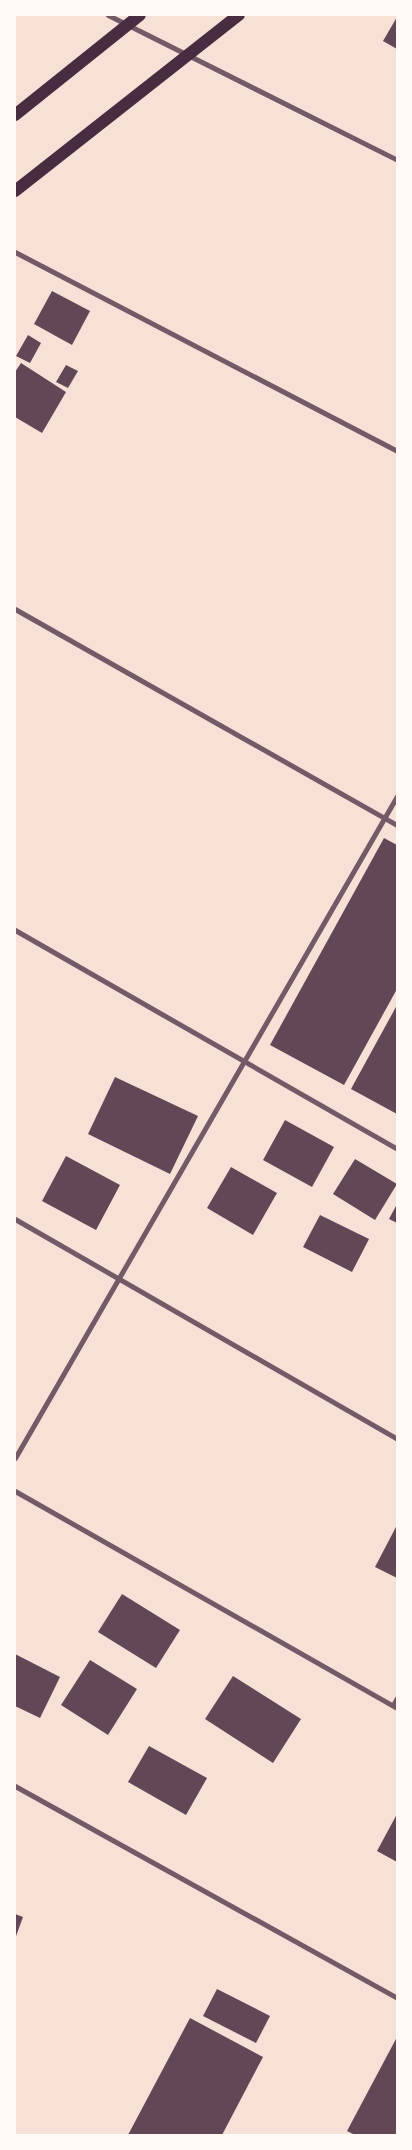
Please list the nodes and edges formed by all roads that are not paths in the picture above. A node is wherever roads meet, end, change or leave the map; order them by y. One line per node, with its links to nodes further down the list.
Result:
1 (108, 15): 4 (street)
2 (140, 15): 4 (main road)
3 (239, 15): 5 (main road)
4 (127, 25): 5 (street); 6 (main road)
5 (188, 56): 7 (street); 8 (main road)
6 (15, 116)
7 (397, 160)
8 (15, 191)
9 (15, 252): 10 (street)
10 (397, 452)
11 (15, 609): 13 (street)
12 (397, 796): 13 (street)
13 (385, 818): 14 (street); 16 (street)
14 (397, 826)
15 (15, 930): 16 (street)
16 (242, 1060): 17 (street); 19 (street)
17 (397, 1149)
18 (15, 1219): 19 (street)
19 (120, 1278): 20 (street); 21 (street)
20 (397, 1439)
21 (15, 1458)
22 (15, 1491): 24 (street)
23 (397, 1698): 24 (street)
24 (395, 1706)
25 (15, 1786): 26 (street)
26 (397, 1998)

